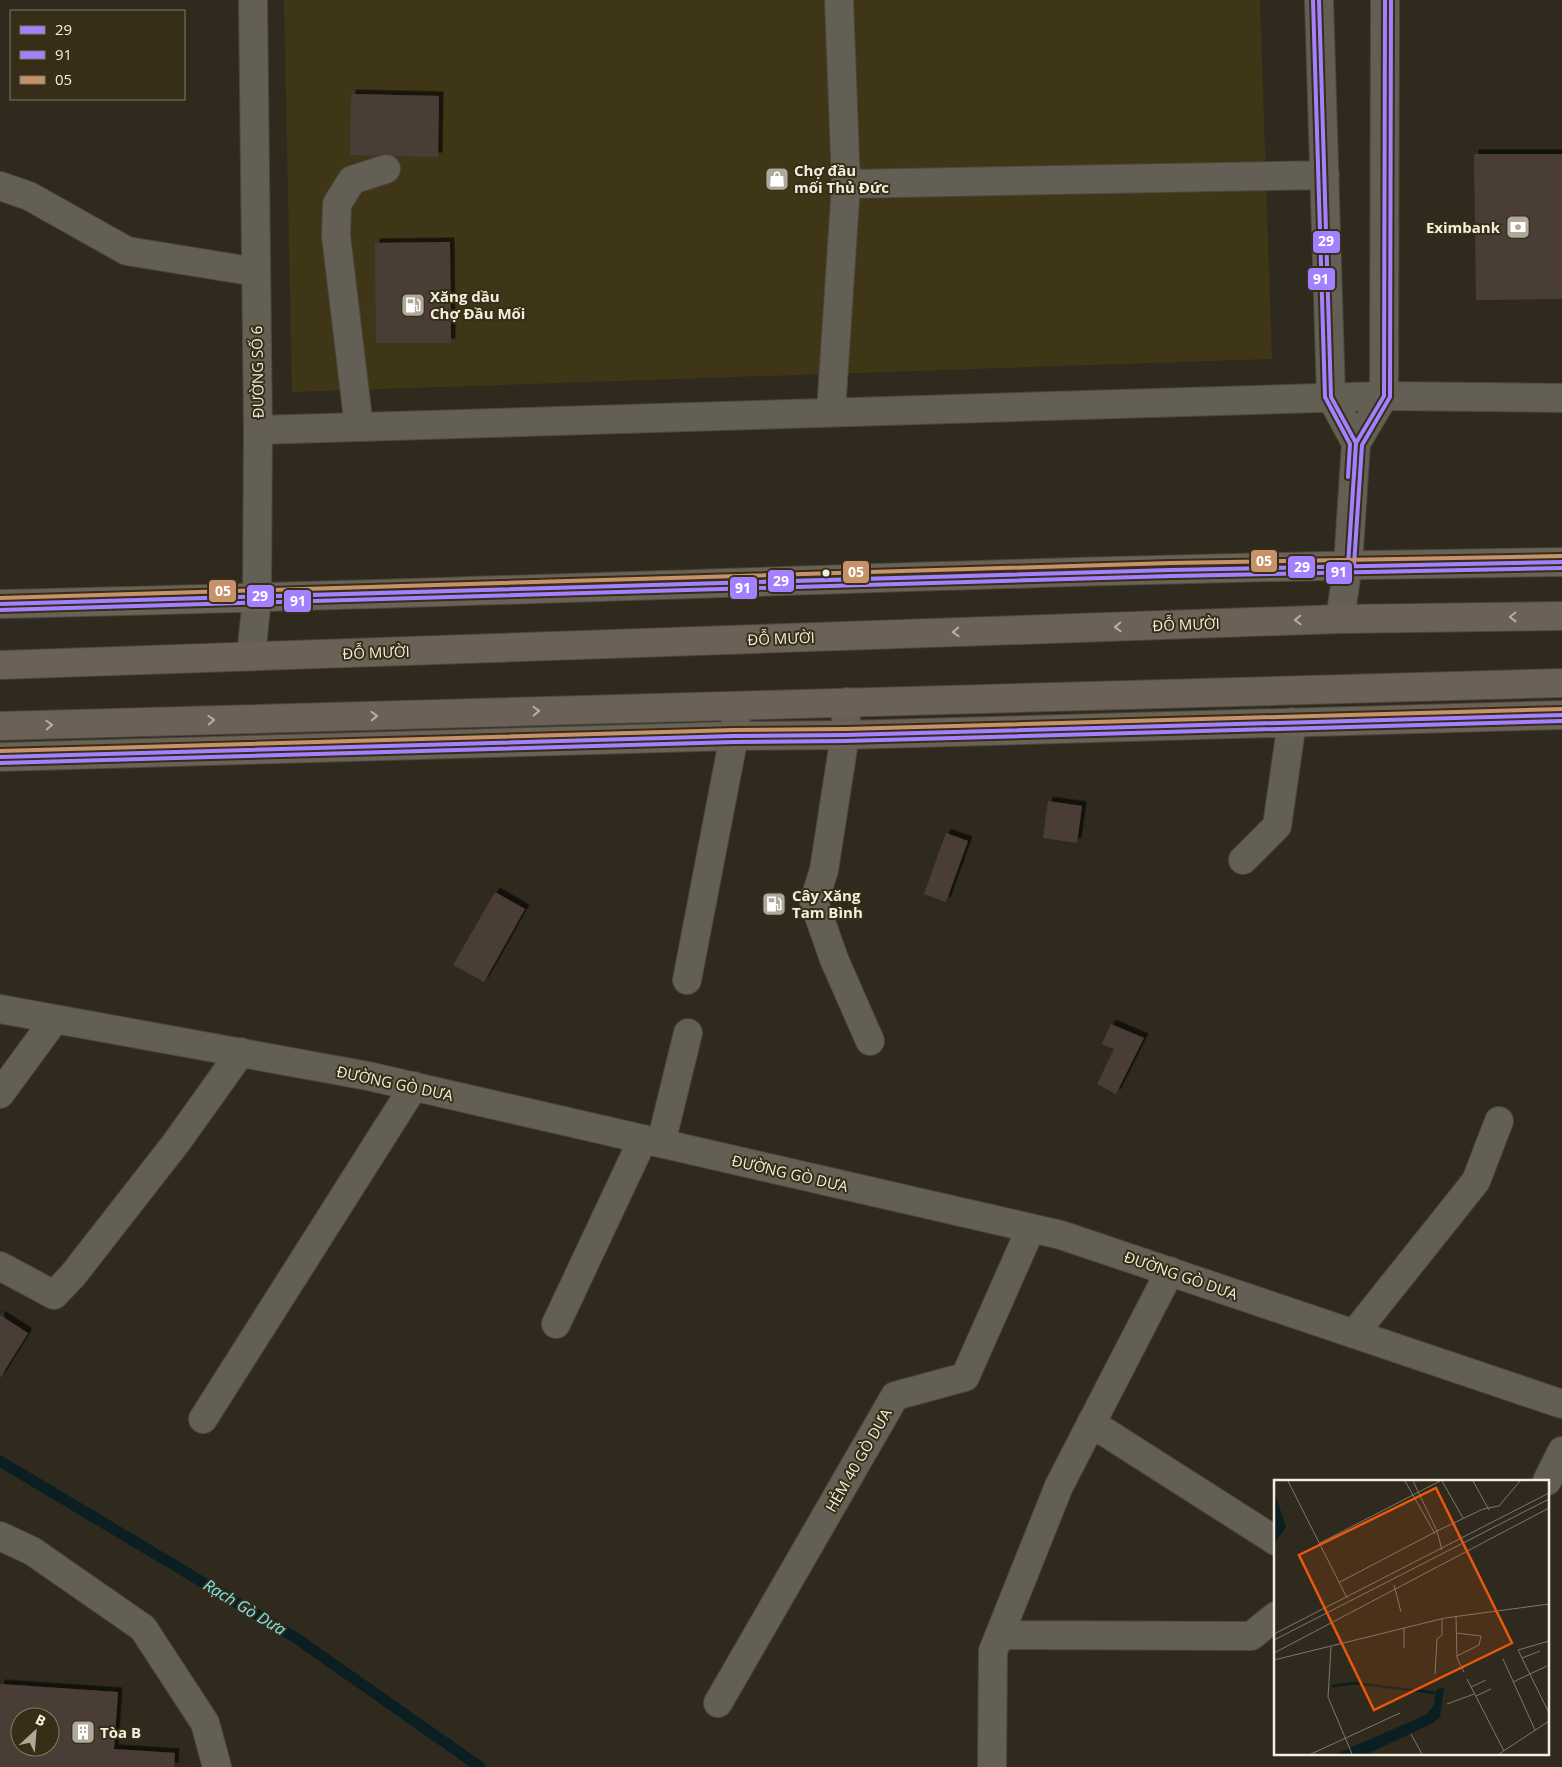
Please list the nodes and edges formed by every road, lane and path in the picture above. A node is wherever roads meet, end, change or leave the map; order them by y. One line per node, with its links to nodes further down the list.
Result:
1 (253, 0): 9 (street, ĐƯỜNG SỐ 6)
2 (839, 0): 7 (street)
3 (1319, 0): 6 (street)
4 (1385, 0): 10 (street)
5 (386, 170): 14 (street)
6 (1325, 175): 7 (street); 11 (street)
7 (846, 184): 13 (street)
8 (0, 186): 9 (street)
9 (256, 272): 15 (street, ĐƯỜNG SỐ 6)
10 (1384, 396): 11 (street); 12 (street); 16 (street)
11 (1332, 397): 13 (street); 16 (street)
12 (1562, 398)
13 (831, 412): 14 (street)
14 (359, 427): 15 (street)
15 (258, 430): 19 (street, ĐƯỜNG SỐ 6)
16 (1356, 442): 18 (street)
17 (1562, 562): 18 (highway)
18 (1348, 564): 19 (highway); 22 (street)
19 (257, 598): 20 (highway); 23 (street, ĐƯỜNG SỐ 6)
20 (0, 604)
21 (1562, 616): 22 (highway, ĐỖ MƯỜI, one-way to 22)
22 (1340, 619): 23 (highway, ĐỖ MƯỜI, one-way to 23)
23 (251, 656): 24 (highway, ĐỖ MƯỜI)
24 (0, 666)
25 (1562, 682): 26 (highway)
26 (847, 702): 27 (highway); 31 (street)
27 (737, 706): 30 (highway, one-way to 27); 32 (street)
28 (1562, 715): 29 (highway)
29 (1292, 722): 31 (highway); 34 (street)
30 (0, 726)
31 (845, 735): 32 (highway); 39 (street)
32 (734, 736): 33 (highway); 35 (street)
33 (0, 758)
34 (1243, 860)
35 (687, 980)
36 (0, 1009): 37 (street, ĐƯỜNG GÒ DƯA)
37 (55, 1019): 40 (street, ĐƯỜNG GÒ DƯA); 42 (street)
38 (688, 1033): 44 (street)
39 (870, 1041)
40 (241, 1052): 41 (street, ĐƯỜNG GÒ DƯA); 46 (street)
41 (414, 1086): 44 (street, ĐƯỜNG GÒ DƯA); 51 (street)
42 (0, 1094)
43 (1499, 1121): 49 (street)
44 (652, 1141): 45 (street, ĐƯỜNG GÒ DƯA); 48 (street)
45 (1031, 1228): 47 (street, ĐƯỜNG GÒ DƯA); 59 (street, HẺM 40 GÒ DƯA)
46 (0, 1266)
47 (1170, 1271): 49 (street, ĐƯỜNG GÒ DƯA); 52 (street)
48 (556, 1324)
49 (1354, 1334): 50 (street, ĐƯỜNG GÒ DƯA)
50 (1562, 1404)
51 (203, 1419)
52 (1091, 1423): 56 (street); 58 (street)
53 (1562, 1451): 54 (street)
54 (1547, 1480)
55 (0, 1536): 60 (street)
56 (1274, 1540)
57 (1274, 1618): 58 (street)
58 (1000, 1635): 61 (street)
59 (718, 1703)
60 (217, 1767)
61 (992, 1767)

